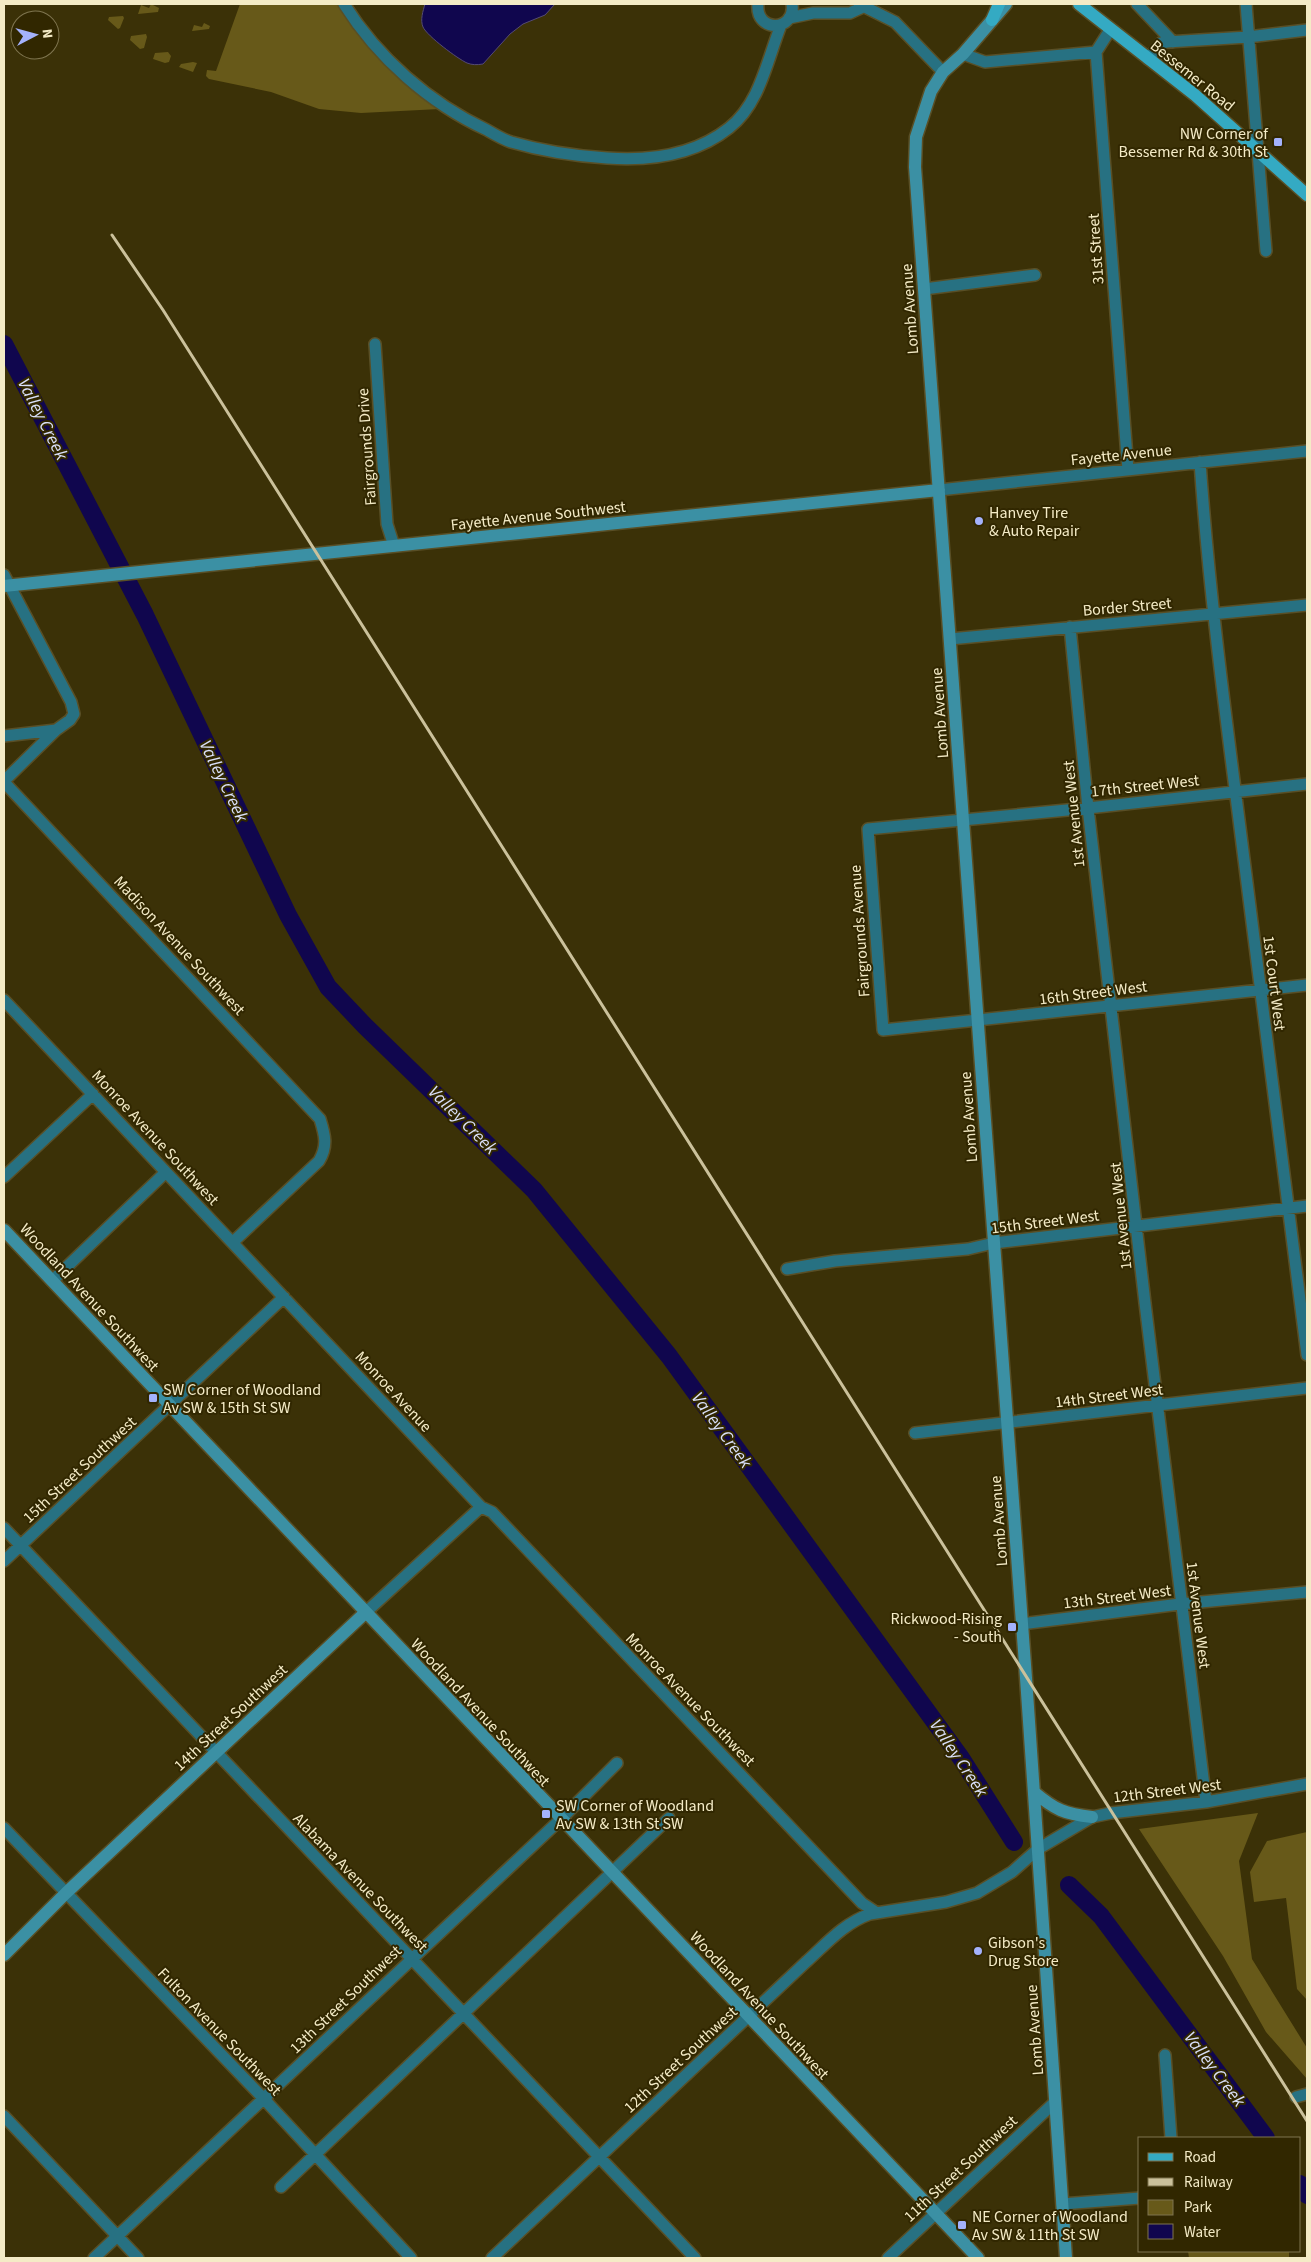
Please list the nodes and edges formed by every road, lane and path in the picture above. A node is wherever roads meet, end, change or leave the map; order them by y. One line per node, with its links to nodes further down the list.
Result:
1 (344, 4): 20 (street)
2 (758, 4): 12 (street)
3 (792, 4): 11 (street)
4 (999, 4): 10 (main road)
5 (1006, 4): 10 (street, Lomb Avenue)
6 (1079, 4): 13 (main road, Bessemer Road)
7 (1137, 4): 16 (street)
8 (1246, 4): 15 (street)
9 (861, 6): 11 (street); 21 (street)
10 (992, 20): 18 (street, Lomb Avenue)
11 (785, 21): 12 (street); 20 (street)
12 (766, 24): 20 (street)
13 (1110, 30): 17 (street); 19 (main road, Bessemer Road)
14 (1307, 30): 15 (street)
15 (1248, 37): 16 (street); 22 (street)
16 (1173, 42): 19 (street)
17 (1096, 52): 18 (street); 30 (street, 31st Street)
18 (963, 54): 21 (street, Lomb Avenue)
19 (1148, 59): 22 (main road, Bessemer Road)
20 (766, 65)
21 (943, 72): 26 (street, Lomb Avenue)
22 (1259, 152): 23 (main road, Bessemer Road); 24 (street)
23 (1307, 195)
24 (1266, 251)
25 (1035, 275): 26 (street)
26 (924, 289): 31 (street, Lomb Avenue)
27 (375, 344): 32 (street, Fairgrounds Drive)
28 (1307, 451): 29 (street, Fayette Avenue)
29 (1200, 462): 30 (street, Fayette Avenue); 35 (street)
30 (1128, 470): 31 (street, Fayette Avenue)
31 (939, 490): 32 (street, Fayette Avenue Southwest); 37 (street, Lomb Avenue)
32 (394, 546): 33 (street, Fayette Avenue Southwest)
33 (6, 582): 38 (street)
34 (1307, 605): 35 (street, Border Street)
35 (1213, 614): 36 (street, Border Street); 42 (street, 1st Court West)
36 (1070, 627): 37 (street, Border Street); 43 (street, 1st Avenue West)
37 (950, 639): 44 (street, Lomb Avenue)
38 (56, 730): 39 (street); 40 (street)
39 (4, 736)
40 (4, 782): 59 (street, Madison Avenue Southwest)
41 (1307, 784): 42 (street, 17th Street West)
42 (1235, 791): 43 (street, 17th Street West); 47 (street, 1st Court West)
43 (1088, 808): 44 (street, 17th Street West); 49 (street, 1st Avenue West)
44 (963, 820): 45 (street, 17th Street West); 50 (street, Lomb Avenue)
45 (868, 829): 51 (street, Fairgrounds Avenue)
46 (1307, 985): 47 (street, 16th Street West)
47 (1259, 990): 49 (street, 16th Street West); 56 (street, 1st Court West)
48 (4, 1000): 52 (street, Monroe Avenue Southwest)
49 (1112, 1006): 50 (street, 16th Street West); 57 (street, 1st Avenue West)
50 (978, 1022): 51 (street, 16th Street West); 60 (street, Lomb Avenue)
51 (883, 1030)
52 (93, 1094): 53 (street, Monroe Avenue Southwest); 54 (street)
53 (166, 1172): 59 (street, Monroe Avenue Southwest); 62 (street)
54 (4, 1178)
55 (1307, 1206): 56 (street, 15th Street West)
56 (1289, 1208): 57 (street, 15th Street West); 64 (street, 1st Court West)
57 (1138, 1226): 60 (street, 15th Street West); 67 (street, 1st Avenue West)
58 (4, 1230): 62 (street, Woodland Avenue Southwest)
59 (233, 1242): 63 (street, Monroe Avenue Southwest)
60 (994, 1243): 61 (street, 15th Street West); 68 (street, Lomb Avenue)
61 (787, 1269)
62 (52, 1281): 66 (street, Woodland Avenue Southwest)
63 (284, 1297): 66 (street, 15th Street Southwest); 70 (street, Monroe Avenue)
64 (1307, 1355)
65 (1307, 1388): 67 (street, 14th Street West)
66 (169, 1405): 72 (street, 15th Street Southwest); 76 (street, Woodland Avenue Southwest)
67 (1157, 1405): 68 (street, 14th Street West); 75 (street, 1st Avenue West)
68 (1007, 1424): 69 (street, 14th Street West); 77 (street, Lomb Avenue)
69 (915, 1433)
70 (481, 1507): 76 (street, 14th Street Southwest); 90 (street, Monroe Avenue Southwest)
71 (4, 1528): 72 (street, Alabama Avenue Southwest)
72 (20, 1546): 73 (street, 15th Street Southwest); 78 (street, Alabama Avenue Southwest)
73 (4, 1561)
74 (1307, 1592): 75 (street, 13th Street West)
75 (1180, 1604): 77 (street, 13th Street West); 82 (street, 1st Avenue West)
76 (366, 1613): 78 (street, 14th Street Southwest); 85 (street, Woodland Avenue Southwest)
77 (1021, 1624): 81 (street, Lomb Avenue)
78 (216, 1754): 89 (street, 14th Street Southwest); 92 (street, Alabama Avenue Southwest)
79 (617, 1763): 85 (street, 13th Street Southwest)
80 (1307, 1784): 82 (street, 12th Street West)
81 (1034, 1792): 83 (street); 87 (street, Lomb Avenue)
82 (1206, 1802): 83 (street, 12th Street West)
83 (1092, 1817): 87 (street, 12th Street West)
84 (669, 1818): 88 (street)
85 (560, 1819): 88 (street, Woodland Avenue Southwest); 92 (street, 13th Street Southwest)
86 (4, 1828): 89 (street, Fulton Avenue Southwest)
87 (1038, 1849): 90 (street, 12th Street Southwest); 97 (street, Lomb Avenue)
88 (612, 1871): 93 (street); 94 (street, Woodland Avenue Southwest)
89 (66, 1893): 91 (street, 14th Street Southwest); 96 (street, Fulton Avenue Southwest)
90 (878, 1913): 94 (street, 12th Street Southwest)
91 (4, 1954)
92 (412, 1958): 93 (street, Alabama Avenue Southwest); 96 (street, 13th Street Southwest)
93 (465, 2014): 100 (street); 101 (street, Alabama Avenue Southwest)
94 (749, 2016): 101 (street, 12th Street Southwest); 105 (street, Woodland Avenue Southwest)
95 (1165, 2055): 99 (street)
96 (264, 2099): 100 (street, Fulton Avenue Southwest); 106 (street, 13th Street Southwest)
97 (1055, 2102): 104 (street, Lomb Avenue); 105 (street, 11th Street Southwest)
98 (4, 2116): 106 (street)
99 (1171, 2137)
100 (314, 2156): 102 (street); 109 (street, Fulton Avenue Southwest)
101 (599, 2157): 110 (street, 12th Street Southwest); 111 (street, Alabama Avenue Southwest)
102 (281, 2187)
103 (1138, 2198): 104 (street)
104 (1062, 2204): 114 (street, Lomb Avenue)
105 (935, 2214): 112 (street, 11th Street Southwest); 113 (street, Woodland Avenue Southwest)
106 (118, 2236): 107 (street, 13th Street Southwest); 108 (street)
107 (94, 2258)
108 (138, 2258)
109 (411, 2258)
110 (492, 2258)
111 (695, 2258)
112 (888, 2258)
113 (978, 2258)
114 (1066, 2258)

